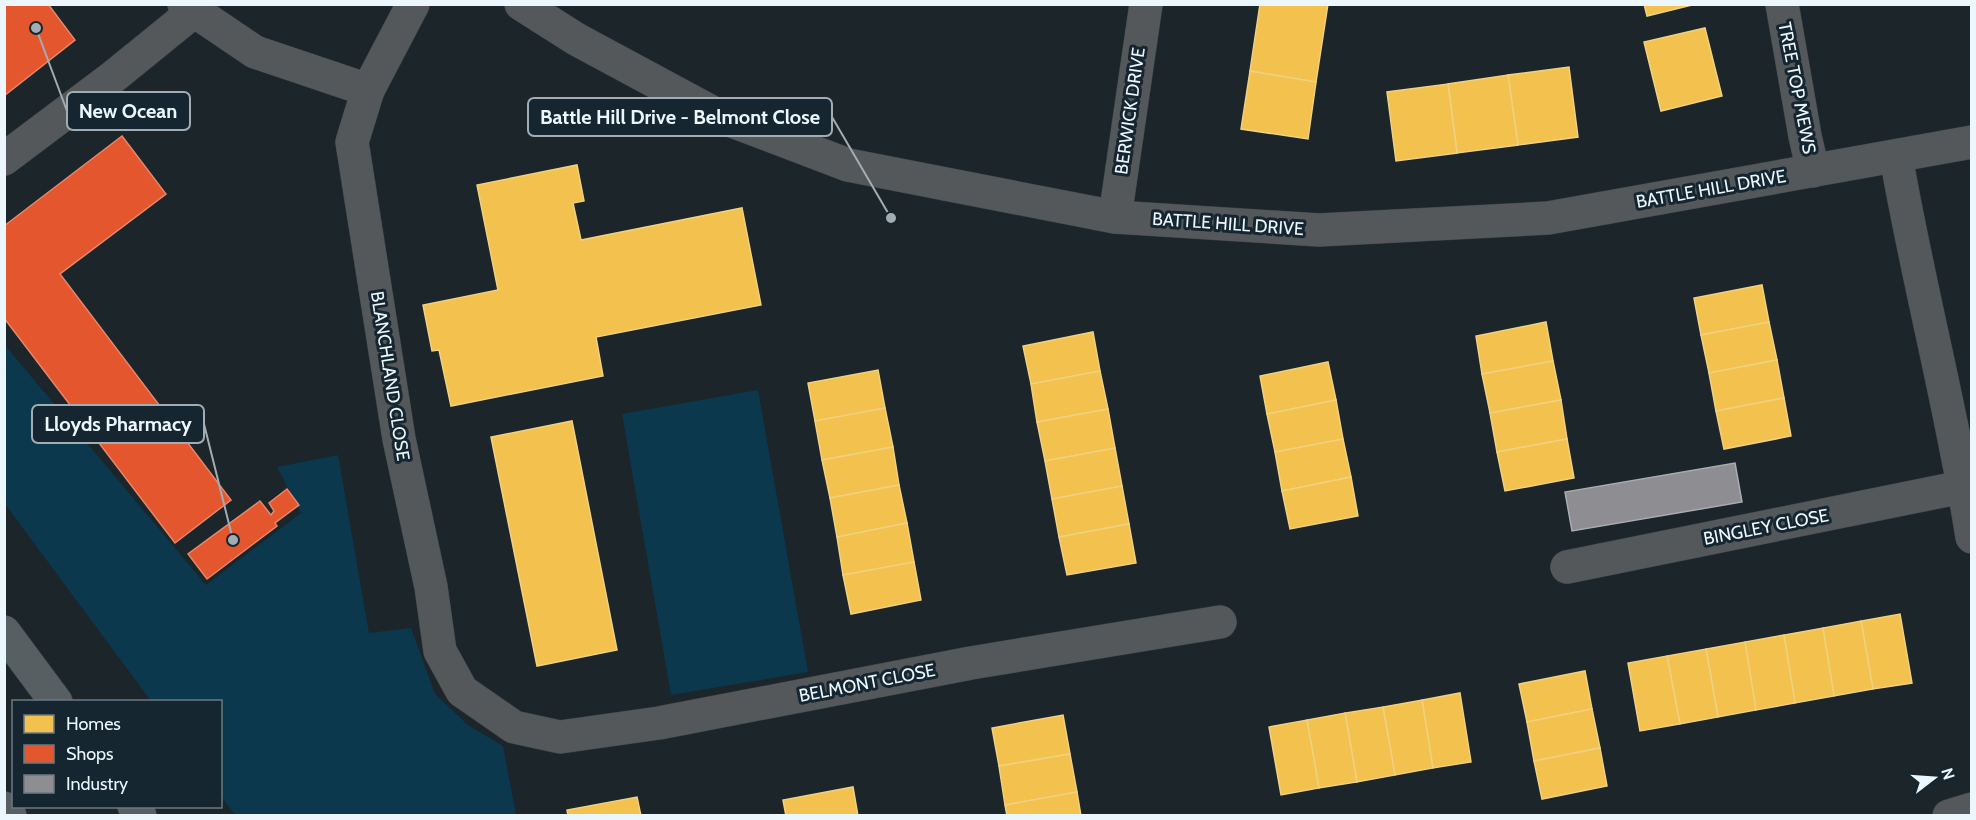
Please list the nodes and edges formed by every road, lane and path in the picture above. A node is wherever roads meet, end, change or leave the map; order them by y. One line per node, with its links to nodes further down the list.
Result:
1 (413, 4): 6 (street, BLANCHLAND CLOSE)
2 (521, 4): 11 (street, BATTLE HILL DRIVE)
3 (1146, 4): 11 (street, BERWICK DRIVE)
4 (1782, 4): 10 (street, TREE TOP MEWS)
5 (189, 8): 6 (street); 9 (street)
6 (368, 90): 18 (street, BLANCHLAND CLOSE)
7 (1971, 142): 8 (street, BATTLE HILL DRIVE)
8 (1896, 156): 10 (street, BATTLE HILL DRIVE); 12 (street)
9 (4, 159)
10 (1813, 171): 11 (street, BATTLE HILL DRIVE)
11 (1115, 217)
12 (1968, 486): 13 (street); 14 (street, BINGLEY CLOSE)
13 (1971, 537)
14 (1567, 567)
15 (1220, 622): 18 (street, BELMONT CLOSE)
16 (4, 632): 17 (highway)
17 (55, 700)
18 (514, 727)
19 (4, 808): 21 (highway)
20 (1971, 809): 22 (street)
21 (10, 816)
22 (1949, 816)

